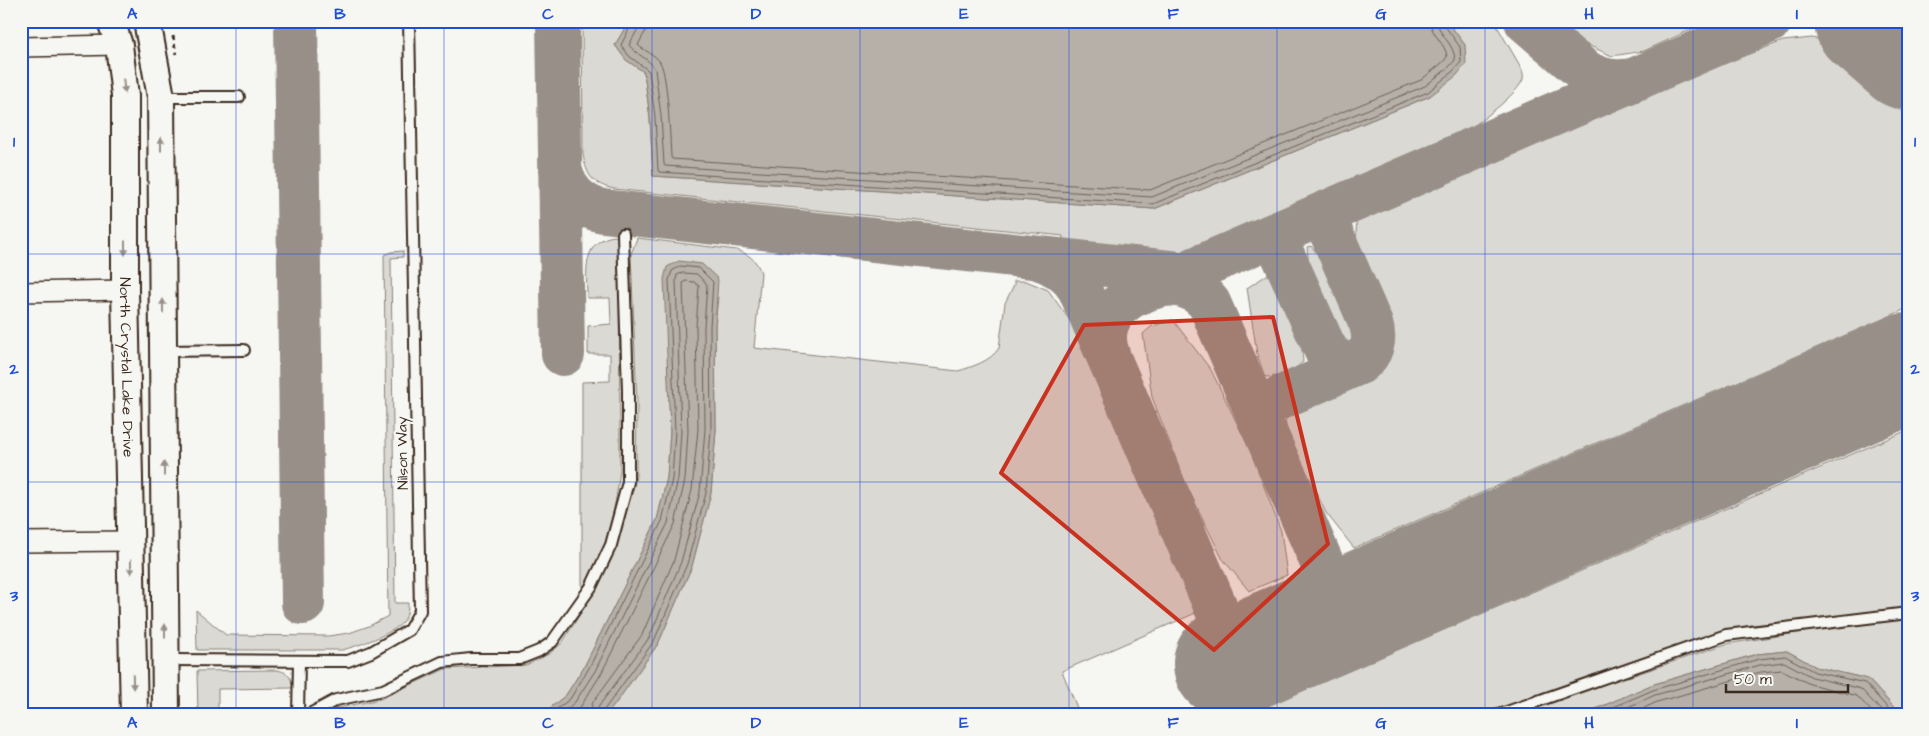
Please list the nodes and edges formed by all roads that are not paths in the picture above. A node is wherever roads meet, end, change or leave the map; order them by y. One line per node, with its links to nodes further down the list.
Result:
1 (147, 21): 5 (main road)
2 (409, 21): 16 (lane, Nilson Way)
3 (115, 33): 4 (street); 8 (main road, North Crystal Lake Drive, one-way to 8)
4 (30, 46)
5 (161, 97): 6 (lane); 11 (main road, one-way to 5)
6 (239, 97)
7 (623, 234): 20 (lane)
8 (125, 290): 9 (street); 12 (main road, North Crystal Lake Drive)
9 (21, 292)
10 (244, 350): 11 (lane)
11 (163, 351): 15 (main road, one-way to 11)
12 (131, 540): 13 (street); 17 (main road, North Crystal Lake Drive, one-way to 17)
13 (21, 542)
14 (1908, 613): 21 (lane)
15 (165, 660): 16 (lane, Nilson Way); 18 (main road)
16 (298, 661): 19 (lane)
17 (134, 715)
18 (166, 715)
19 (298, 715)
20 (308, 715)
21 (1498, 715)

